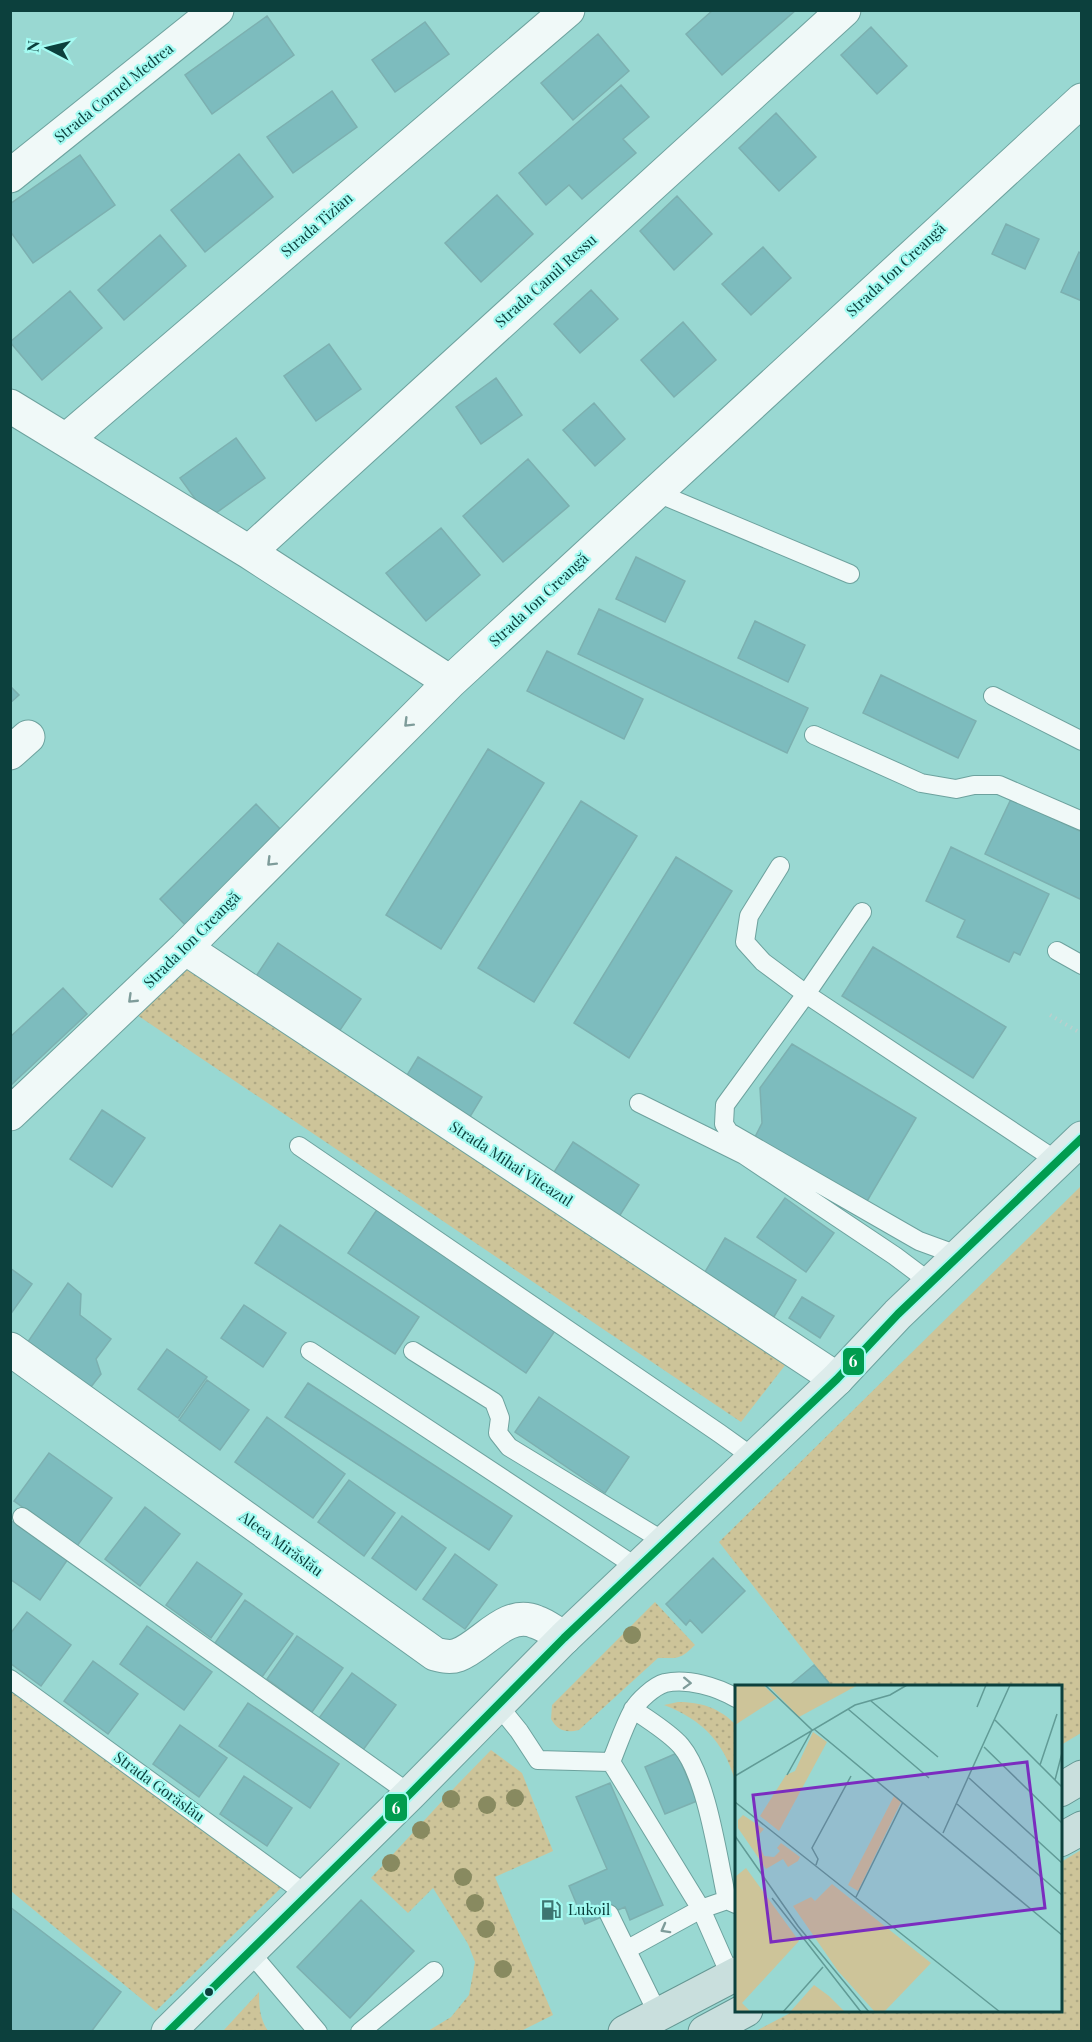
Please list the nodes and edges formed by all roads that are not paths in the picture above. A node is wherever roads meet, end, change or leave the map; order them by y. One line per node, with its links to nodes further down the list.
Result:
1 (217, 10): 5 (street, Strada Cornel Medrea)
2 (568, 10): 7 (street, Strada Tizian)
3 (844, 10): 9 (street, Strada Camil Ressu)
4 (1082, 100): 8 (street, Strada Ion Creangă)
5 (10, 176)
6 (10, 406): 7 (street)
7 (66, 440): 9 (street)
8 (655, 492): 10 (lane); 11 (street, Strada Ion Creangă)
9 (249, 552): 11 (street)
10 (850, 573)
11 (450, 682): 18 (street, Strada Ion Creangă, one-way to 18)
12 (993, 696): 14 (lane)
13 (814, 735): 15 (lane)
14 (1082, 741)
15 (1082, 821)
16 (780, 866): 21 (lane)
17 (862, 912): 21 (lane)
18 (185, 948): 23 (street, Strada Ion Creangă, one-way to 23); 32 (street, Strada Mihai Viteazul)
19 (1057, 951): 20 (lane)
20 (1082, 965)
21 (806, 994): 26 (lane); 27 (lane)
22 (639, 1103): 28 (lane)
23 (10, 1114)
24 (1082, 1138): 26 (main road)
25 (299, 1146): 33 (lane)
26 (1057, 1161): 27 (main road)
27 (960, 1256): 28 (main road)
28 (932, 1283): 32 (main road)
29 (10, 1348): 37 (street, Aleea Mirăslău)
30 (310, 1351): 36 (lane)
31 (413, 1351): 35 (lane)
32 (837, 1379): 33 (main road)
33 (754, 1458): 35 (main road)
34 (22, 1517): 45 (lane)
35 (665, 1542): 36 (main road)
36 (638, 1568): 37 (main road)
37 (564, 1638): 40 (main road)
38 (10, 1679): 48 (lane, Strada Gorăslău)
39 (735, 1697): 41 (lane, one-way to 39)
40 (498, 1705): 42 (lane); 45 (main road)
41 (633, 1709): 42 (lane); 49 (lane)
42 (611, 1762): 50 (lane)
43 (1082, 1777): 44 (main road)
44 (1062, 1789)
45 (410, 1794): 48 (main road)
46 (1082, 1828): 47 (main road)
47 (1062, 1839)
48 (307, 1895): 53 (main road)
49 (732, 1902): 50 (lane)
50 (702, 1909): 52 (lane, one-way to 52); 55 (lane)
51 (609, 1914): 52 (lane)
52 (628, 1949): 57 (lane)
53 (250, 1952): 58 (main road); 59 (lane)
54 (434, 1971): 60 (lane)
55 (734, 1975): 57 (main road)
56 (742, 2012): 62 (main road)
57 (658, 2014): 61 (main road)
58 (168, 2031)
59 (318, 2031)
60 (360, 2031)
61 (625, 2031)
62 (705, 2031)

